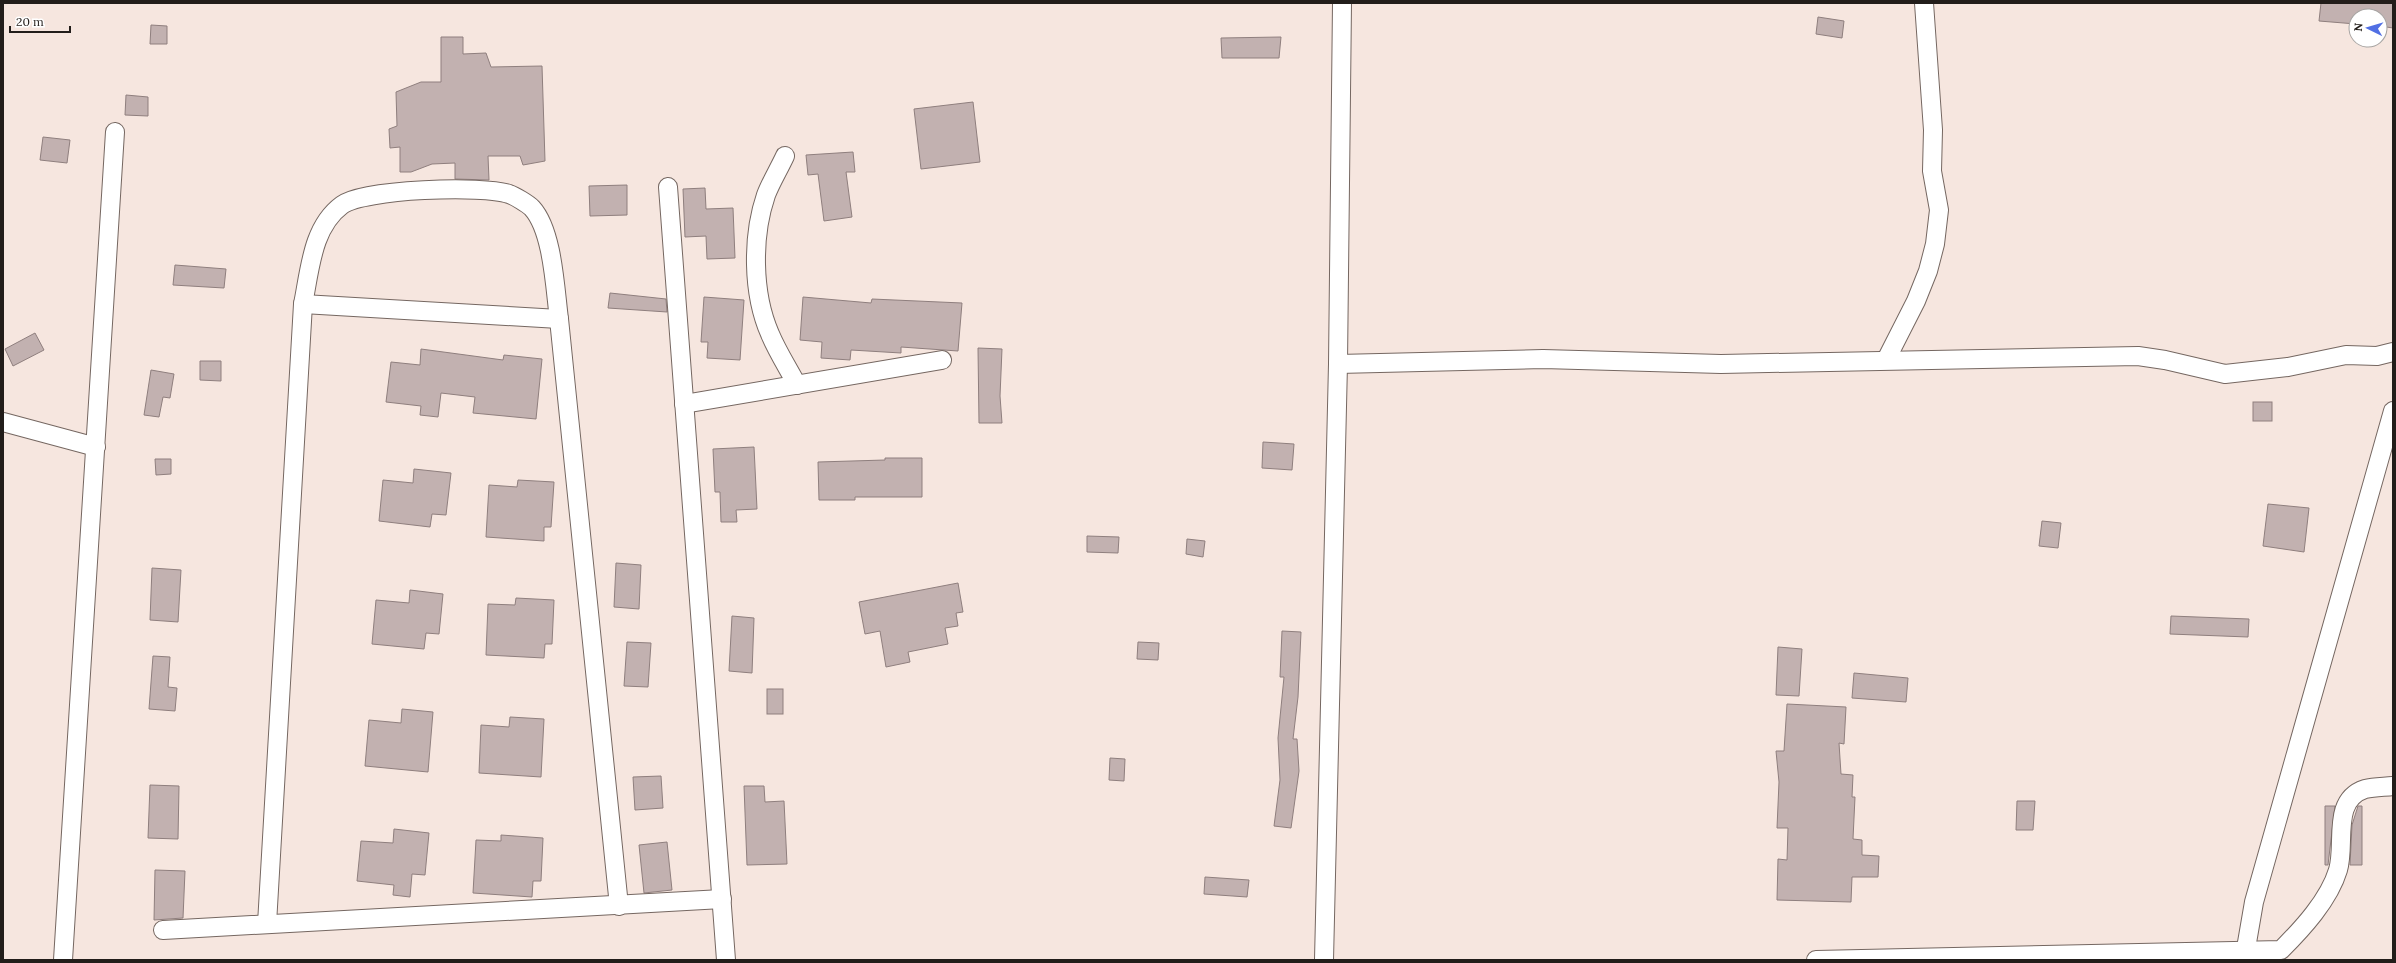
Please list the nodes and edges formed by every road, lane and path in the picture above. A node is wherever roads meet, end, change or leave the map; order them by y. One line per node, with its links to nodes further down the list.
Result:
1 (1342, 3): 11 (street)
2 (1924, 3): 10 (street)
3 (116, 132): 16 (street)
4 (785, 156): 12 (street)
5 (668, 187): 13 (street)
6 (303, 304): 7 (street); 7 (street); 20 (street)
7 (559, 319): 19 (street)
8 (2393, 352): 10 (street)
9 (942, 360): 12 (street)
10 (1886, 360): 11 (street)
11 (1338, 364): 25 (street)
12 (797, 385): 13 (street)
13 (684, 404): 18 (street)
14 (2393, 411): 22 (street)
15 (3, 422): 16 (street)
16 (96, 447): 23 (street)
17 (2393, 786): 22 (street)
18 (722, 899): 19 (street); 24 (street)
19 (619, 906): 20 (street)
20 (268, 924): 21 (street)
21 (163, 930)
22 (2245, 956): 26 (street)
23 (63, 960)
24 (726, 960)
25 (1324, 960)
26 (1816, 960)

